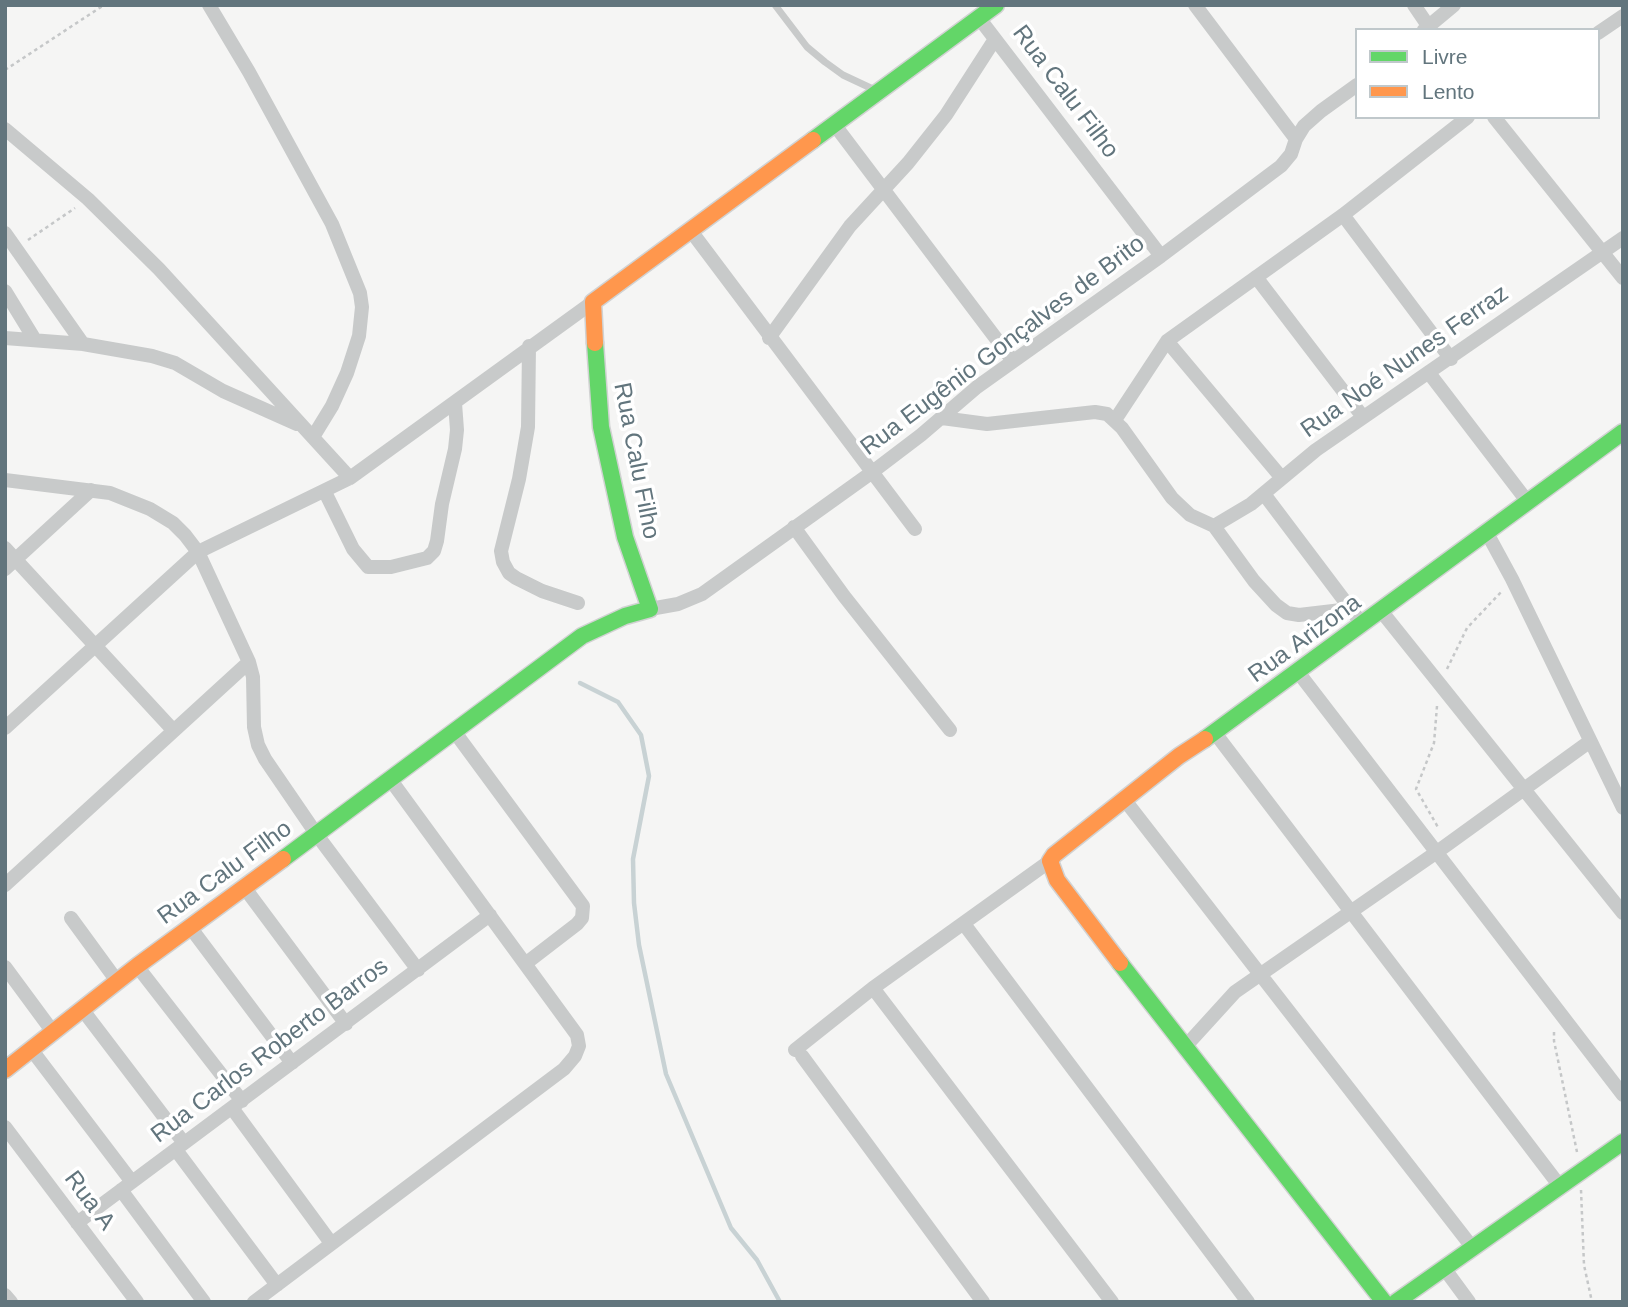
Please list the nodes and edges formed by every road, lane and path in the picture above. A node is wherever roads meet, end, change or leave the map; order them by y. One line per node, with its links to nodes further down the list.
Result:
1 (104, 5): 13 (path)
2 (209, 5): 47 (street)
3 (775, 5): 15 (lane)
4 (996, 5): 9 (street)
5 (1195, 5): 20 (street)
6 (1414, 5): 10 (street)
7 (1454, 5): 10 (street)
8 (1623, 16): 11 (street)
9 (979, 18): 12 (street, Rua Calu Filho); 15 (street, Rua Calu Filho)
10 (1428, 28)
11 (1600, 32)
12 (995, 39): 21 (street); 29 (street, Rua Calu Filho)
13 (5, 70)
14 (1355, 86): 20 (street, Rua Eugênio Gonçalves de Brito)
15 (879, 91): 18 (street, Rua Calu Filho)
16 (1465, 119): 23 (street)
17 (1496, 119): 28 (street)
18 (834, 124): 21 (street); 24 (street, Rua Calu Filho)
19 (5, 129): 22 (street)
20 (1296, 139): 29 (street, Rua Eugênio Gonçalves de Brito)
21 (883, 189): 35 (street); 41 (street)
22 (89, 199): 27 (path); 47 (street)
23 (1343, 215): 30 (street); 40 (street)
24 (691, 231): 33 (street, Rua Calu Filho); 35 (street)
25 (5, 233): 27 (street)
26 (1623, 238): 28 (street, Rua Noé Nunes Ferraz)
27 (17, 248): 38 (street)
28 (1602, 253): 31 (street); 40 (street, Rua Noé Nunes Ferraz)
29 (1161, 256): 41 (street, Rua Eugênio Gonçalves de Brito)
30 (1256, 277): 37 (street); 45 (street)
31 (1623, 278)
32 (5, 290): 36 (street)
33 (593, 302): 39 (street); 65 (street, Rua Calu Filho)
34 (5, 338): 36 (street)
35 (769, 338): 49 (street)
36 (35, 340): 38 (street)
37 (1167, 341): 44 (street); 50 (street)
38 (83, 344): 47 (street)
39 (529, 346): 43 (street); 64 (street)
40 (1451, 359): 42 (street, Rua Noé Nunes Ferraz)
41 (1013, 361): 46 (street, Rua Eugênio Gonçalves de Brito)
42 (1429, 373): 45 (street, Rua Noé Nunes Ferraz); 56 (street)
43 (455, 403): 51 (street); 54 (street)
44 (1111, 417): 46 (street); 57 (street)
45 (1363, 417): 50 (street, Rua Noé Nunes Ferraz)
46 (942, 418): 49 (street, Rua Eugênio Gonçalves de Brito)
47 (309, 432): 51 (street)
48 (1623, 432): 56 (street, Rua Arizona)
49 (871, 473): 58 (street, Rua Eugênio Gonçalves de Brito); 59 (street)
50 (1281, 477): 55 (street, Rua Noé Nunes Ferraz)
51 (350, 478): 54 (street)
52 (5, 480): 53 (street)
53 (91, 490): 62 (street); 63 (street)
54 (325, 492): 62 (street)
55 (1264, 494): 57 (street, Rua Noé Nunes Ferraz); 66 (street)
56 (1527, 501): 60 (street, Rua Arizona)
57 (1214, 526): 66 (street)
58 (794, 527): 65 (street, Rua Eugênio Gonçalves de Brito); 74 (street)
59 (915, 529)
60 (1487, 533): 67 (street, Rua Arizona); 77 (street)
61 (5, 548): 63 (street)
62 (198, 552): 69 (street); 70 (street)
63 (10, 565): 69 (street)
64 (578, 603)
65 (650, 609): 75 (street, Rua Calu Filho)
66 (1350, 609): 68 (street)
67 (1382, 612): 68 (street, Rua Arizona); 79 (street)
68 (1363, 625): 71 (street, Rua Arizona)
69 (94, 645): 72 (street); 73 (street)
70 (248, 662): 73 (street); 82 (street)
71 (1298, 672): 76 (street, Rua Arizona); 83 (street)
72 (5, 728)
73 (173, 730): 85 (street)
74 (950, 730)
75 (454, 731): 78 (street, Rua Calu Filho); 93 (street)
76 (1214, 733): 80 (street, Rua Arizona); 87 (street)
77 (1589, 742): 79 (street); 81 (street)
78 (390, 779): 82 (street, Rua Calu Filho); 89 (street)
79 (1524, 788): 83 (street); 88 (street)
80 (1125, 799): 84 (street, Rua Arizona); 97 (street)
81 (1623, 808)
82 (317, 835): 86 (street, Rua Calu Filho); 96 (street)
83 (1437, 852): 87 (street); 107 (street)
84 (1050, 860): 91 (street); 103 (street)
85 (5, 885)
86 (244, 887): 92 (street, Rua Calu Filho); 101 (street)
87 (1350, 911): 97 (street); 112 (street)
88 (1623, 913)
89 (490, 915): 93 (street); 96 (street, Rua Carlos Roberto Barros)
90 (71, 918): 98 (street)
91 (964, 924): 99 (street); 126 (street)
92 (190, 927): 94 (street, Rua Calu Filho); 105 (street)
93 (525, 964): 115 (street)
94 (137, 965): 98 (street, Rua Calu Filho); 108 (street)
95 (5, 967): 102 (street)
96 (418, 970): 101 (street, Rua Carlos Roberto Barros)
97 (1261, 974): 103 (street); 116 (street)
98 (117, 981): 100 (street, Rua Calu Filho)
99 (873, 988): 124 (street); 125 (street)
100 (82, 1009): 102 (street, Rua Calu Filho); 111 (street)
101 (346, 1024): 105 (street, Rua Carlos Roberto Barros)
102 (53, 1032): 104 (street, Rua Calu Filho)
103 (1184, 1048): 127 (street)
104 (31, 1049): 106 (street, Rua Calu Filho); 113 (street)
105 (292, 1063): 108 (street, Rua Carlos Roberto Barros)
106 (5, 1070)
107 (1623, 1095)
108 (237, 1104): 111 (street, Rua Carlos Roberto Barros); 115 (street)
109 (5, 1127): 114 (street, Rua A)
110 (1623, 1143): 112 (street)
111 (180, 1146): 113 (street, Rua Carlos Roberto Barros); 118 (street)
112 (1559, 1185): 116 (street)
113 (127, 1186): 114 (street, Rua Carlos Roberto Barros); 122 (street)
114 (77, 1223): 121 (street, Rua A)
115 (331, 1243): 118 (street)
116 (1472, 1247): 117 (street)
117 (1444, 1268): 128 (street); 129 (street)
118 (277, 1285): 123 (street)
119 (5, 1295): 120 (street)
120 (11, 1302)
121 (137, 1302)
122 (204, 1302)
123 (254, 1302)
124 (983, 1302)
125 (1112, 1302)
126 (1248, 1302)
127 (1384, 1302)
128 (1396, 1302)
129 (1469, 1302)

